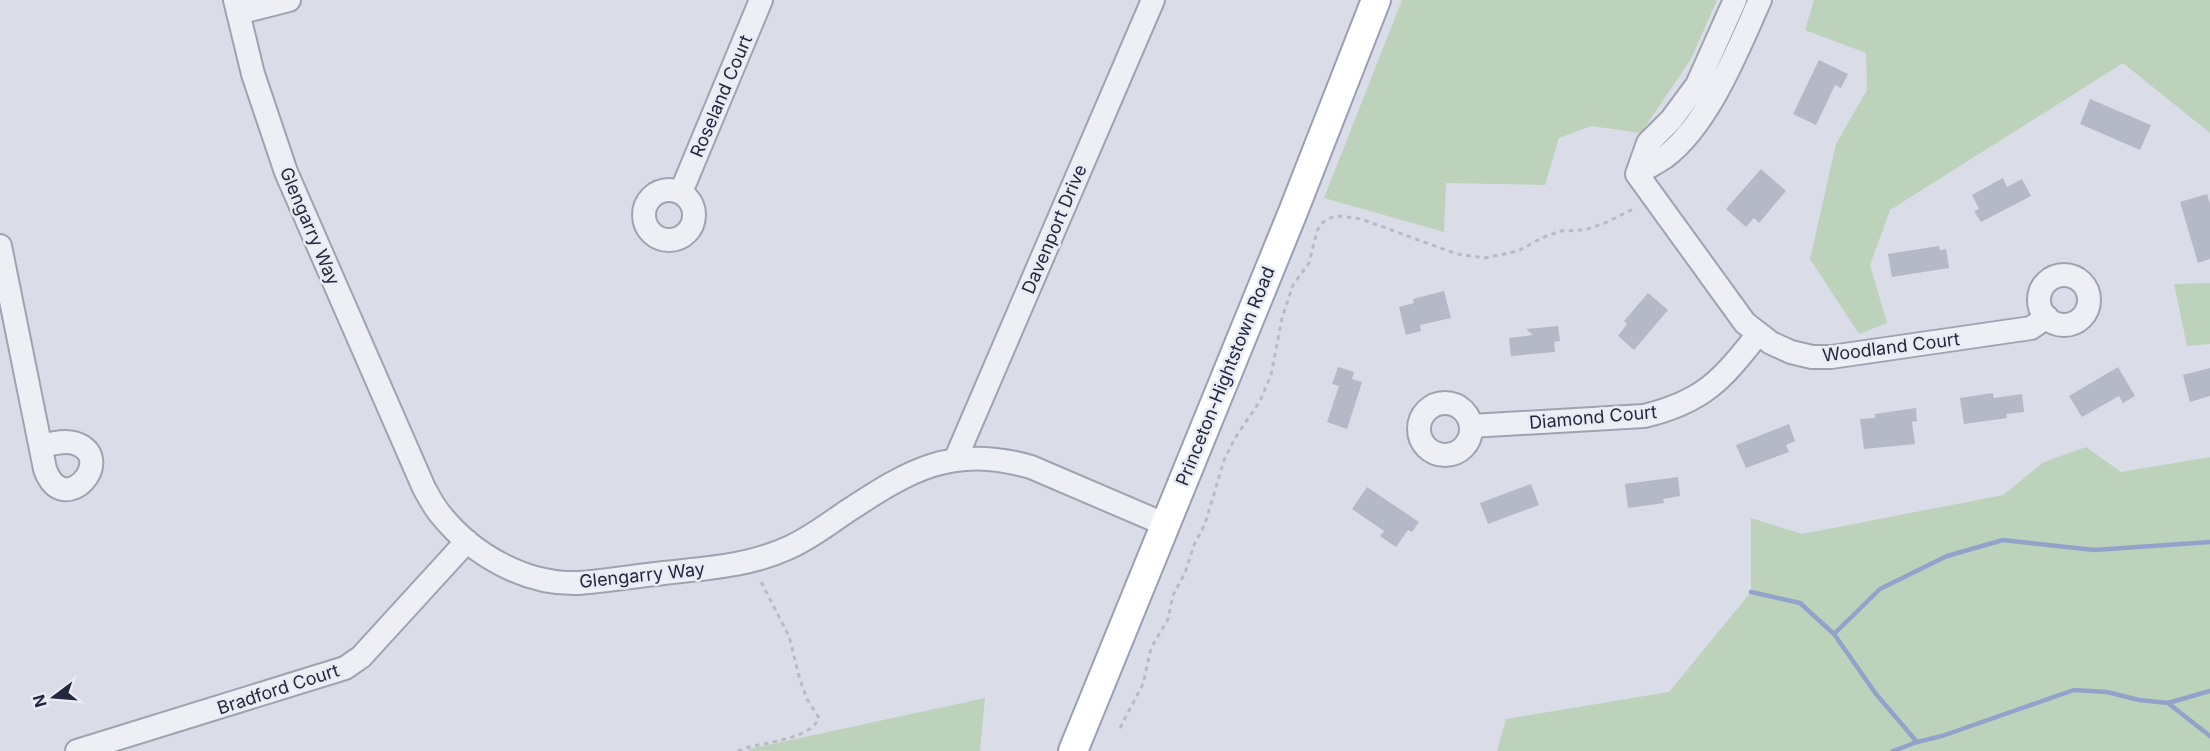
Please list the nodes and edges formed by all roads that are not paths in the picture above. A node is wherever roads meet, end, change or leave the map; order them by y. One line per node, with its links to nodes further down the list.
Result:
1 (289, 0): 7 (street)
2 (761, 0): 9 (street, Roseland Court)
3 (1153, 0): 16 (street, Davenport Drive)
4 (1376, 0): 17 (main road, Princeton-Hightstown Road)
5 (1735, 0): 8 (street)
6 (1760, 0): 8 (street)
7 (237, 6): 18 (street, Glengarry Way)
8 (1637, 174): 13 (street, Woodland Court)
9 (681, 192)
10 (0, 246): 11 (street)
11 (5, 295): 15 (street)
12 (2047, 317): 13 (street, Woodland Court)
13 (1758, 334): 14 (street, Diamond Court)
14 (1471, 426)
15 (41, 446)
16 (956, 458): 17 (street, Glengarry Way); 18 (street, Glengarry Way)
17 (1164, 524): 20 (main road, Princeton-Hightstown Road)
18 (467, 542): 19 (street, Bradford Court)
19 (77, 751)
20 (1073, 751)

